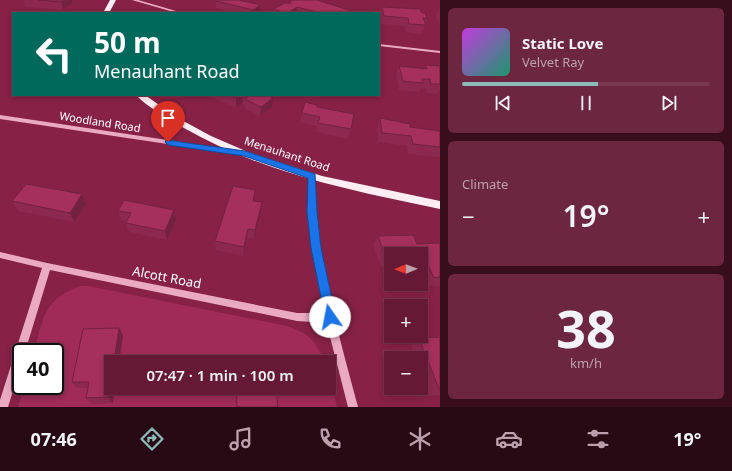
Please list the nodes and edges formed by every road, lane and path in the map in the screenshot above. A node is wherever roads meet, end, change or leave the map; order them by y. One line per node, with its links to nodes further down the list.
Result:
1 (113, 0): 3 (main road)
2 (134, 0): 4 (street)
3 (107, 12)
4 (176, 12)
5 (380, 45): 6 (street)
6 (440, 52)
7 (141, 96): 9 (main road, Menauhant Road)
8 (0, 117): 9 (street, Woodland Road)
9 (245, 154): 10 (main road, Menauhant Road)
10 (312, 176): 11 (main road, Menauhant Road); 14 (street)
11 (440, 205)
12 (0, 255): 13 (street, Alcott Road)
13 (46, 266): 14 (street, Alcott Road); 15 (street)
14 (330, 317): 16 (street)
15 (3, 407)
16 (353, 407)

